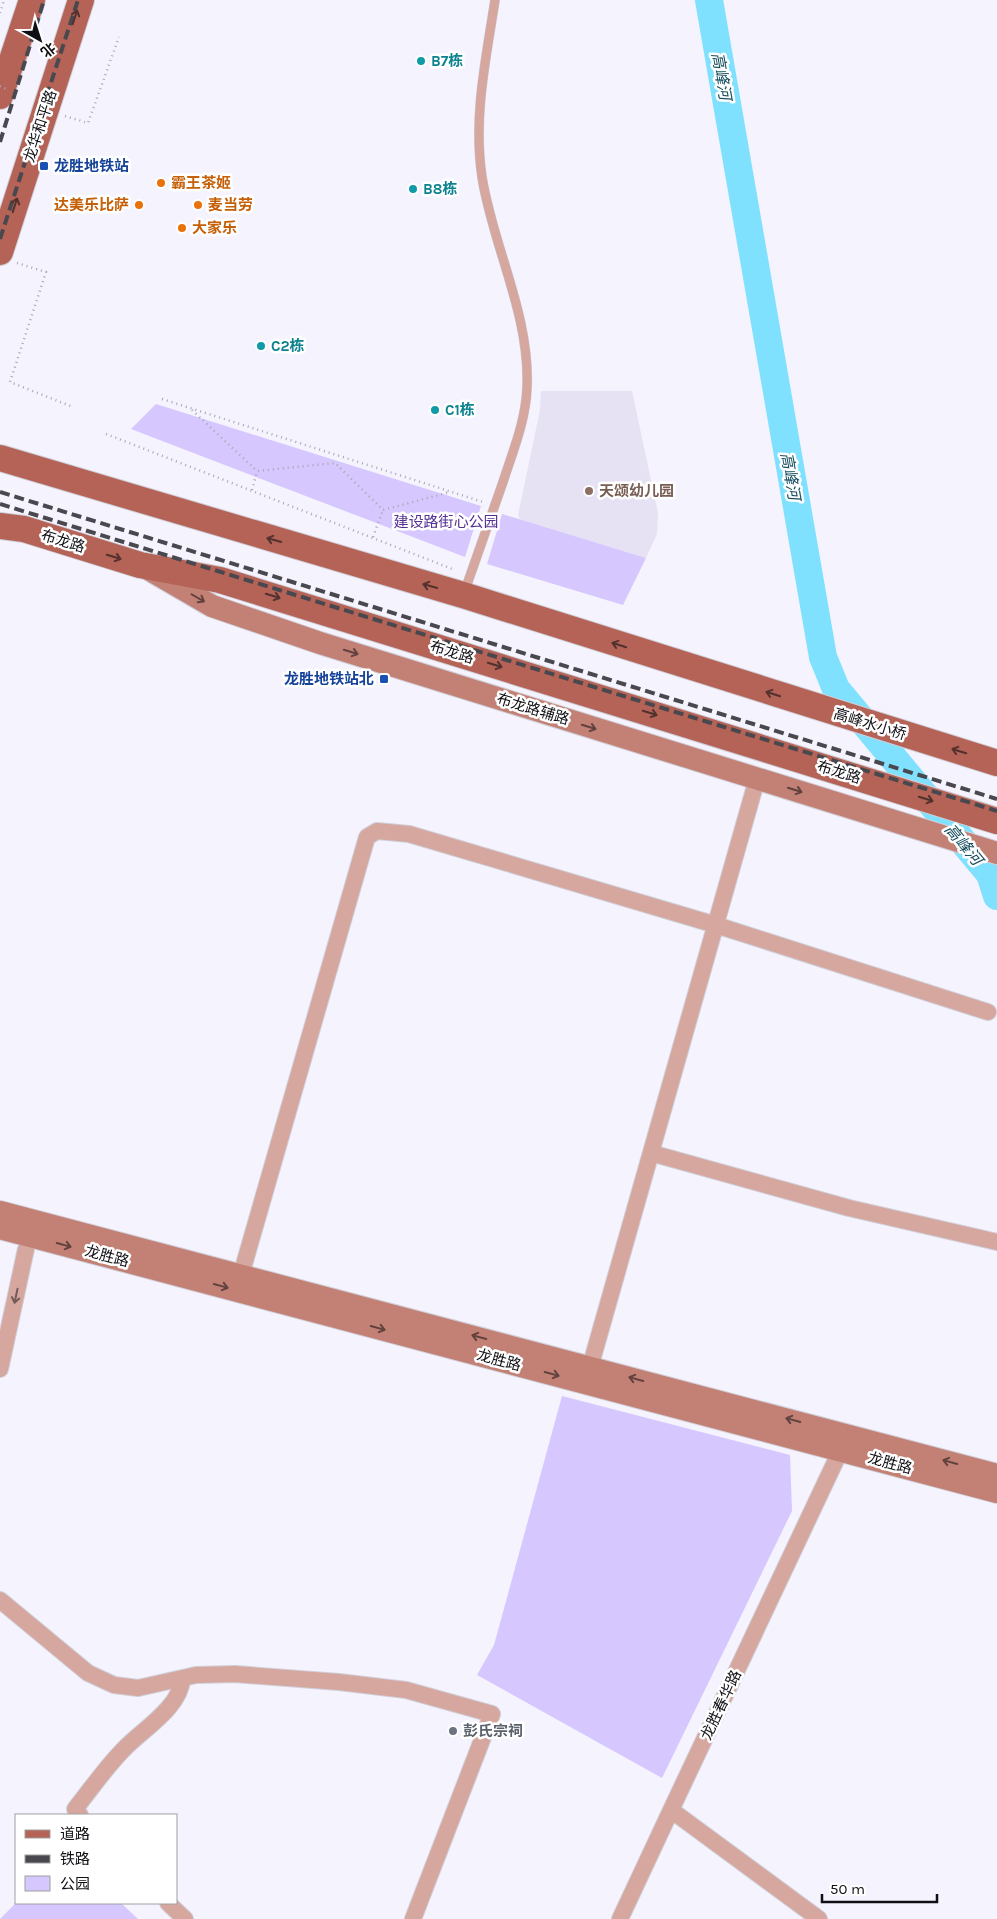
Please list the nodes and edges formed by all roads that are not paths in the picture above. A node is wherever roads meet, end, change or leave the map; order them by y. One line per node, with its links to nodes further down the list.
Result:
1 (32, 0): 4 (main road)
2 (81, 0): 5 (main road, 龙华和平路, one-way to 2)
3 (495, 0): 11 (lane)
4 (3, 92)
5 (5, 256)
6 (0, 439): 8 (main road)
7 (0, 458): 8 (main road)
8 (29, 467): 11 (main road, one-way to 8)
9 (0, 526): 10 (main road, 布龙路, one-way to 10)
10 (140, 565): 13 (main road, 布龙路辅路, one-way to 13); 14 (main road, 布龙路, one-way to 14)
11 (462, 584): 12 (main road, 高峰水小桥, one-way to 11)
12 (997, 763)
13 (757, 779): 15 (main road, 布龙路辅路, one-way to 15); 16 (street)
14 (997, 821)
15 (992, 852)
16 (716, 925): 17 (street); 18 (street); 23 (street)
17 (988, 1012)
18 (651, 1153): 22 (street); 25 (street)
19 (0, 1212): 23 (main road, 龙胜路)
20 (0, 1228): 21 (main road, 龙胜路)
21 (28, 1242): 24 (street, one-way to 24); 25 (main road, 龙胜路, one-way to 25)
22 (997, 1242)
23 (241, 1275): 25 (main road, 龙胜路, one-way to 23)
24 (0, 1369)
25 (588, 1375): 26 (main road, 龙胜路)
26 (844, 1442): 27 (main road, 龙胜路, one-way to 26); 28 (main road, 龙胜路); 31 (street, 龙胜春华路)
27 (997, 1475)
28 (997, 1492)
29 (0, 1600): 30 (street)
30 (182, 1679): 32 (street); 35 (street)
31 (671, 1810): 36 (street, 龙胜春华路); 37 (street)
32 (79, 1814)
33 (169, 1904): 34 (street)
34 (185, 1919)
35 (413, 1919)
36 (620, 1919)
37 (819, 1919)

